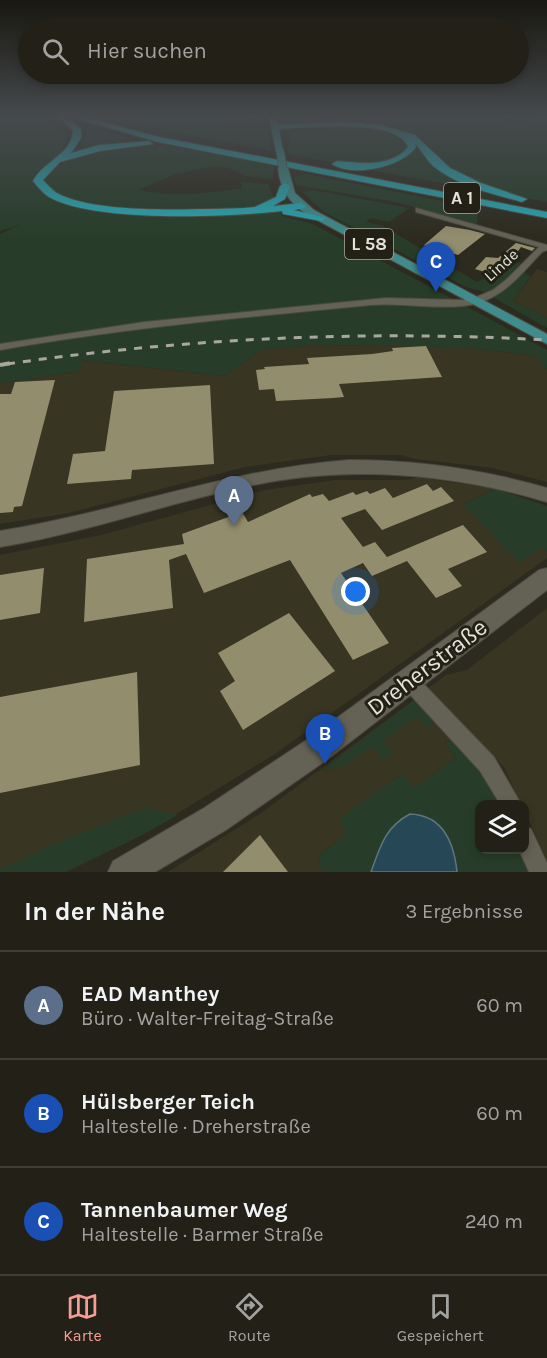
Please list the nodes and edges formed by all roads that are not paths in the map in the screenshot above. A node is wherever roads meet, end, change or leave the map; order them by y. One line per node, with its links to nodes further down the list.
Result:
1 (62, 157): 9 (highway)
2 (71, 157): 9 (highway)
3 (246, 157): 16 (highway, A 1)
4 (281, 157): 8 (highway, A 1)
5 (281, 157): 10 (main road, bridge)
6 (401, 157): 8 (highway)
7 (429, 157): 11 (highway)
8 (293, 159): 13 (highway, A 1)
9 (57, 161): 14 (highway)
10 (285, 186): 12 (main road, L 58); 14 (highway)
11 (536, 202)
12 (300, 205): 14 (highway); 17 (main road, L 58)
13 (547, 207)
14 (262, 208): 17 (highway)
15 (419, 210): 18 (street, Linde)
16 (547, 215)
17 (318, 217): 19 (main road, L 58)
18 (547, 247): 19 (street, Linde)
19 (473, 301): 20 (main road, L 58); 21 (street, Linde)
20 (547, 340)
21 (0, 347)
22 (547, 495): 23 (street)
23 (0, 539)
24 (547, 577): 25 (street, Dreherstraße)
25 (409, 681): 26 (street); 28 (street, Dreherstraße)
26 (509, 800)
27 (529, 846): 29 (street)
28 (124, 872)
29 (540, 872)

